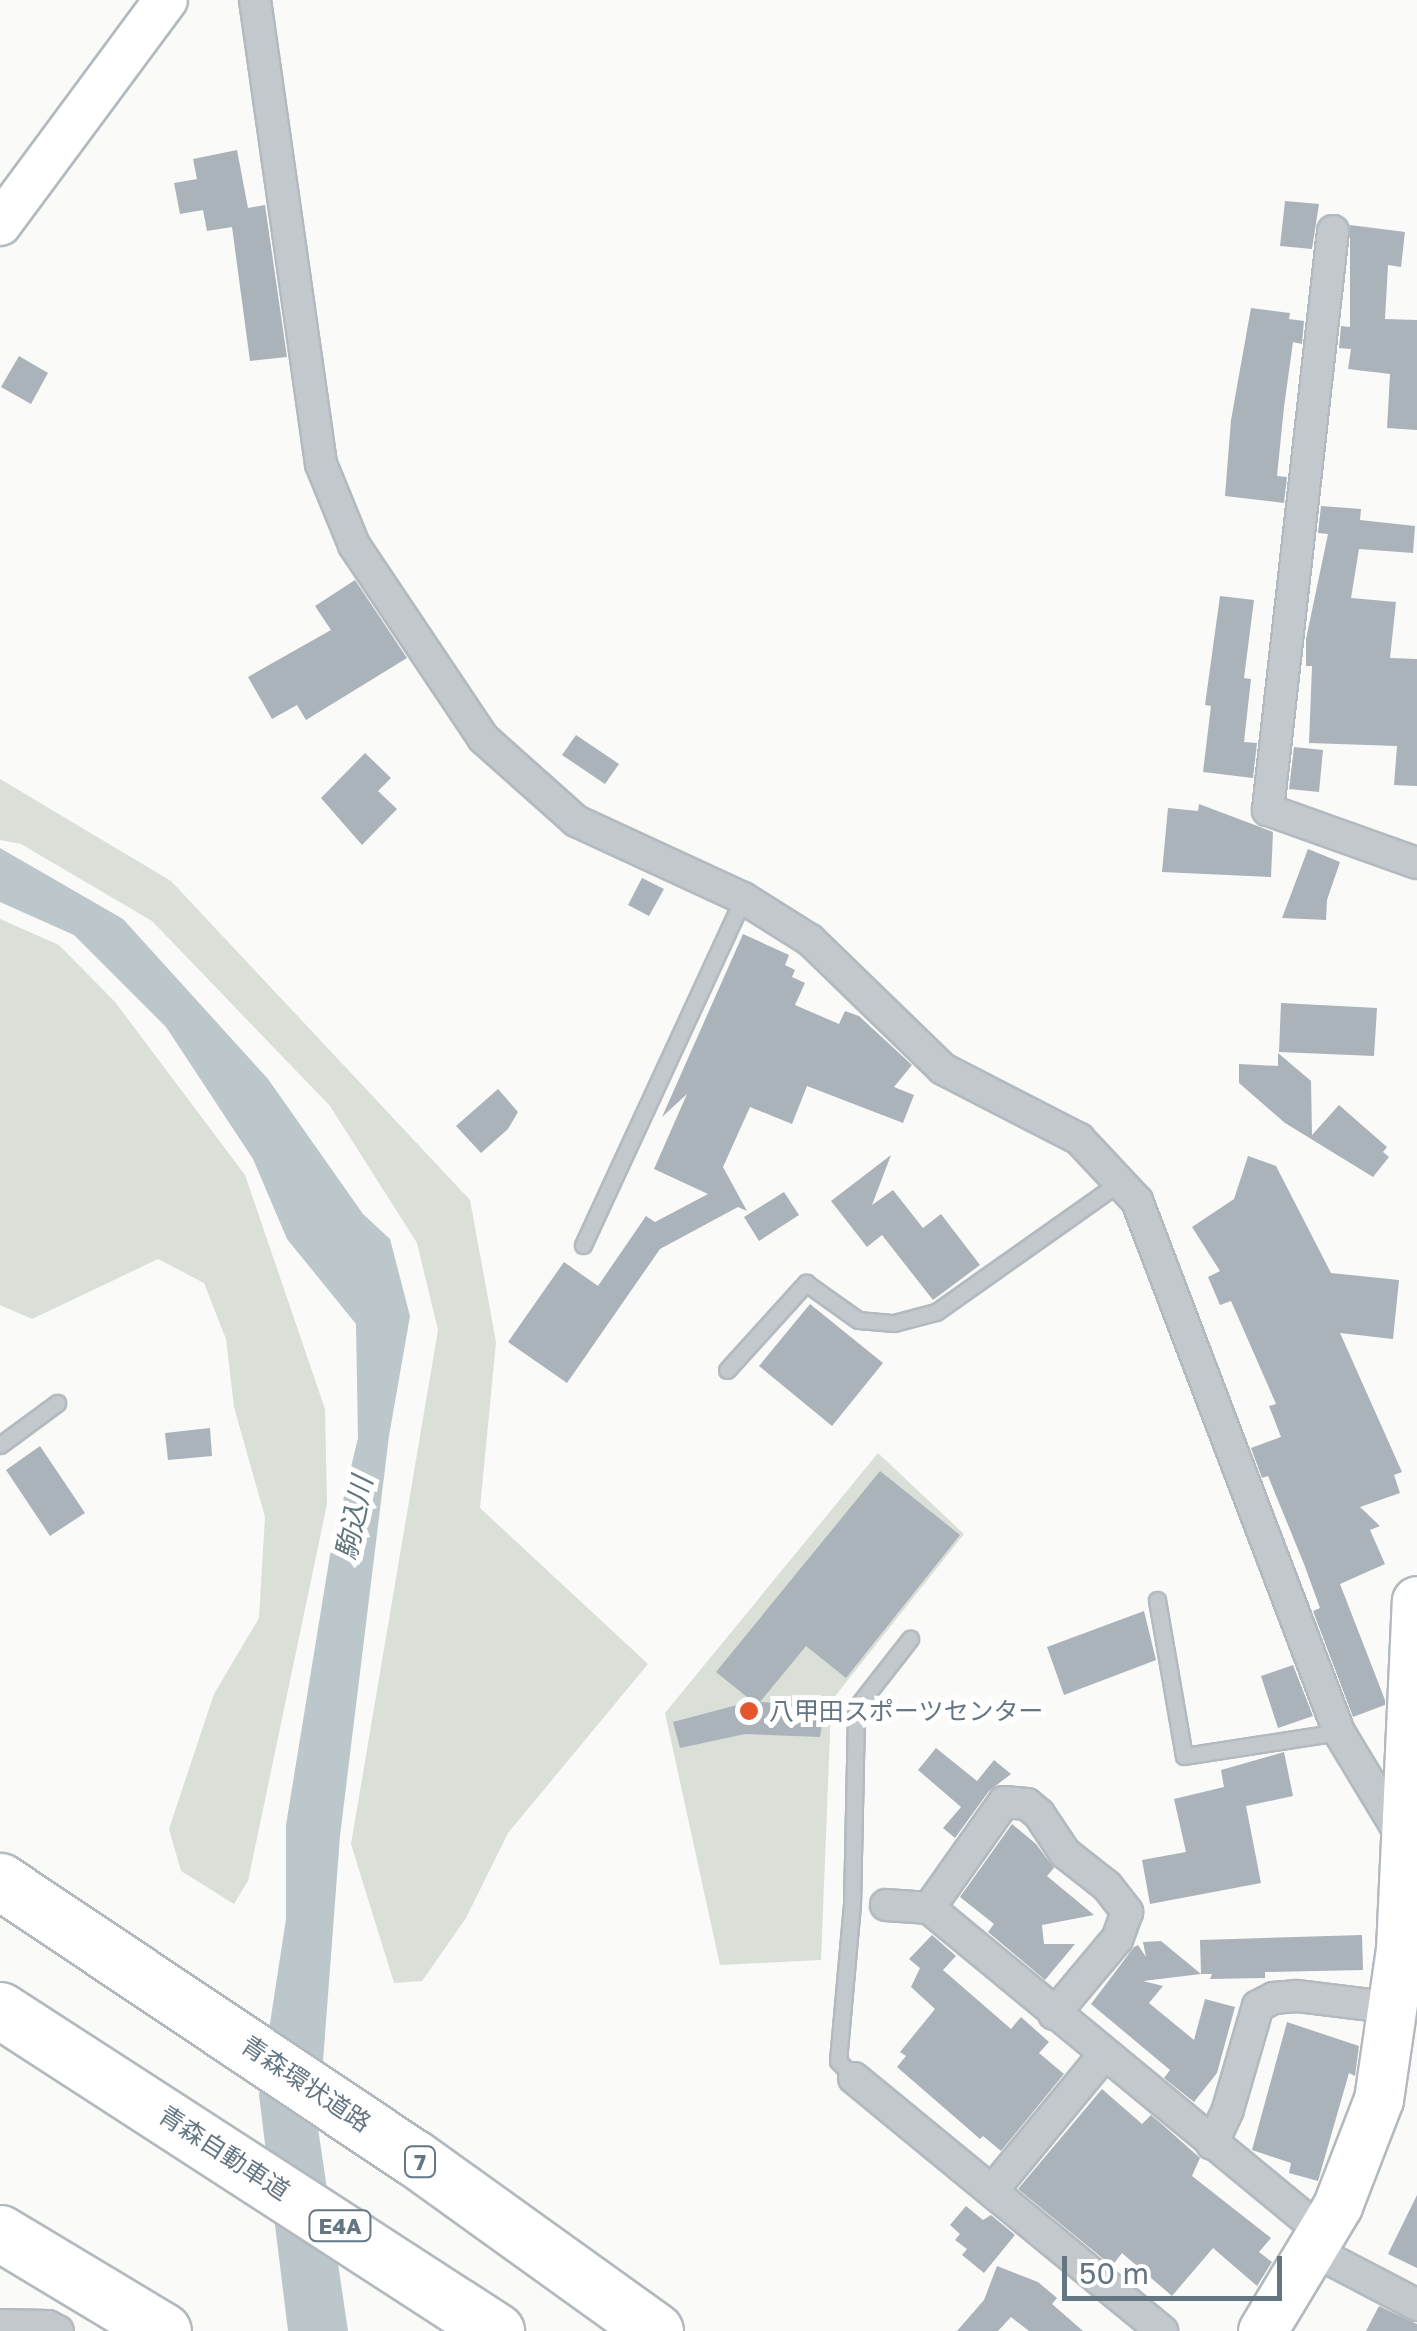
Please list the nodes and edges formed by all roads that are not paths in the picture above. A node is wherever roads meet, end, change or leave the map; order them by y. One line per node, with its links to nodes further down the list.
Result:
1 (166, 0): 3 (street)
2 (255, 0): 6 (street)
3 (0, 224)
4 (1332, 231): 5 (street)
5 (1417, 864)
6 (743, 898): 7 (street); 8 (lane)
7 (1120, 1182): 9 (lane); 15 (street)
8 (583, 1245)
9 (727, 1370)
10 (57, 1403): 11 (lane)
11 (0, 1445)
12 (1157, 1600): 15 (lane)
13 (1417, 1601): 16 (main road)
14 (910, 1639): 18 (lane)
15 (1338, 1732): 16 (street)
16 (1403, 1838): 21 (main road)
17 (0, 1881): 31 (highway, 青森環状道路 / 7)
18 (852, 1905): 19 (lane); 25 (lane)
19 (886, 1906): 20 (street)
20 (929, 1908): 23 (street); 23 (street)
21 (1395, 2008): 26 (street); 29 (main road)
22 (0, 2010): 35 (highway, 青森自動車道 / E4A)
23 (1054, 2014): 24 (street)
24 (1103, 2056): 26 (street); 27 (street)
25 (854, 2078): 27 (street)
26 (1212, 2144): 29 (street)
27 (992, 2191): 36 (street)
28 (0, 2233): 34 (highway)
29 (1317, 2242): 30 (street); 37 (main road)
30 (1417, 2305)
31 (638, 2318)
32 (0, 2325): 33 (street)
33 (58, 2331)
34 (163, 2331)
35 (496, 2331)
36 (1162, 2331)
37 (1262, 2331)

